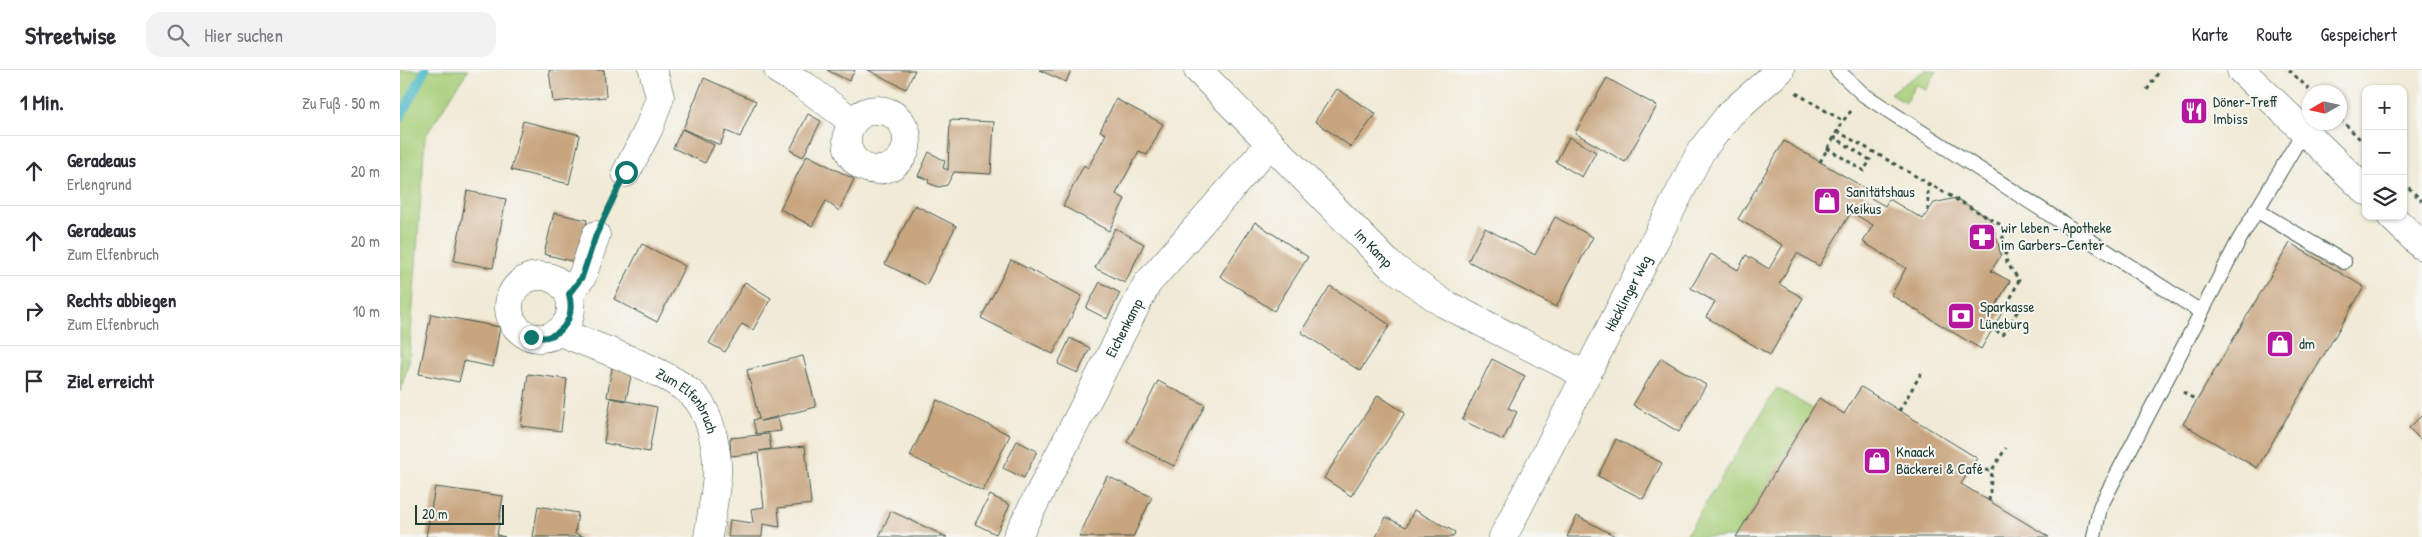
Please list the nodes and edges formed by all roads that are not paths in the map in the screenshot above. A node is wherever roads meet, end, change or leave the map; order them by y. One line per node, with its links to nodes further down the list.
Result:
1 (653, 70): 10 (street)
2 (778, 70): 7 (street)
3 (1198, 70): 9 (street, Im Kamp)
4 (1837, 70): 18 (lane)
5 (2241, 70): 8 (street)
6 (1778, 72): 20 (street, Häcklinger Weg)
7 (853, 122)
8 (2304, 131): 11 (street); 12 (lane)
9 (1270, 144): 20 (street, Im Kamp); 22 (street, Eichenkamp)
10 (626, 172)
11 (2362, 187)
12 (2256, 210): 16 (lane); 18 (lane)
13 (2395, 220): 15 (street)
14 (596, 235): 17 (street)
15 (2422, 246)
16 (2344, 262)
17 (569, 294): 19 (street); 19 (street)
18 (2202, 312): 24 (lane)
19 (560, 332): 21 (street, Zum Elfenbruch)
20 (1586, 375): 23 (street, Häcklinger Weg)
21 (708, 537)
22 (1017, 537)
23 (1503, 537)
24 (2094, 537)

